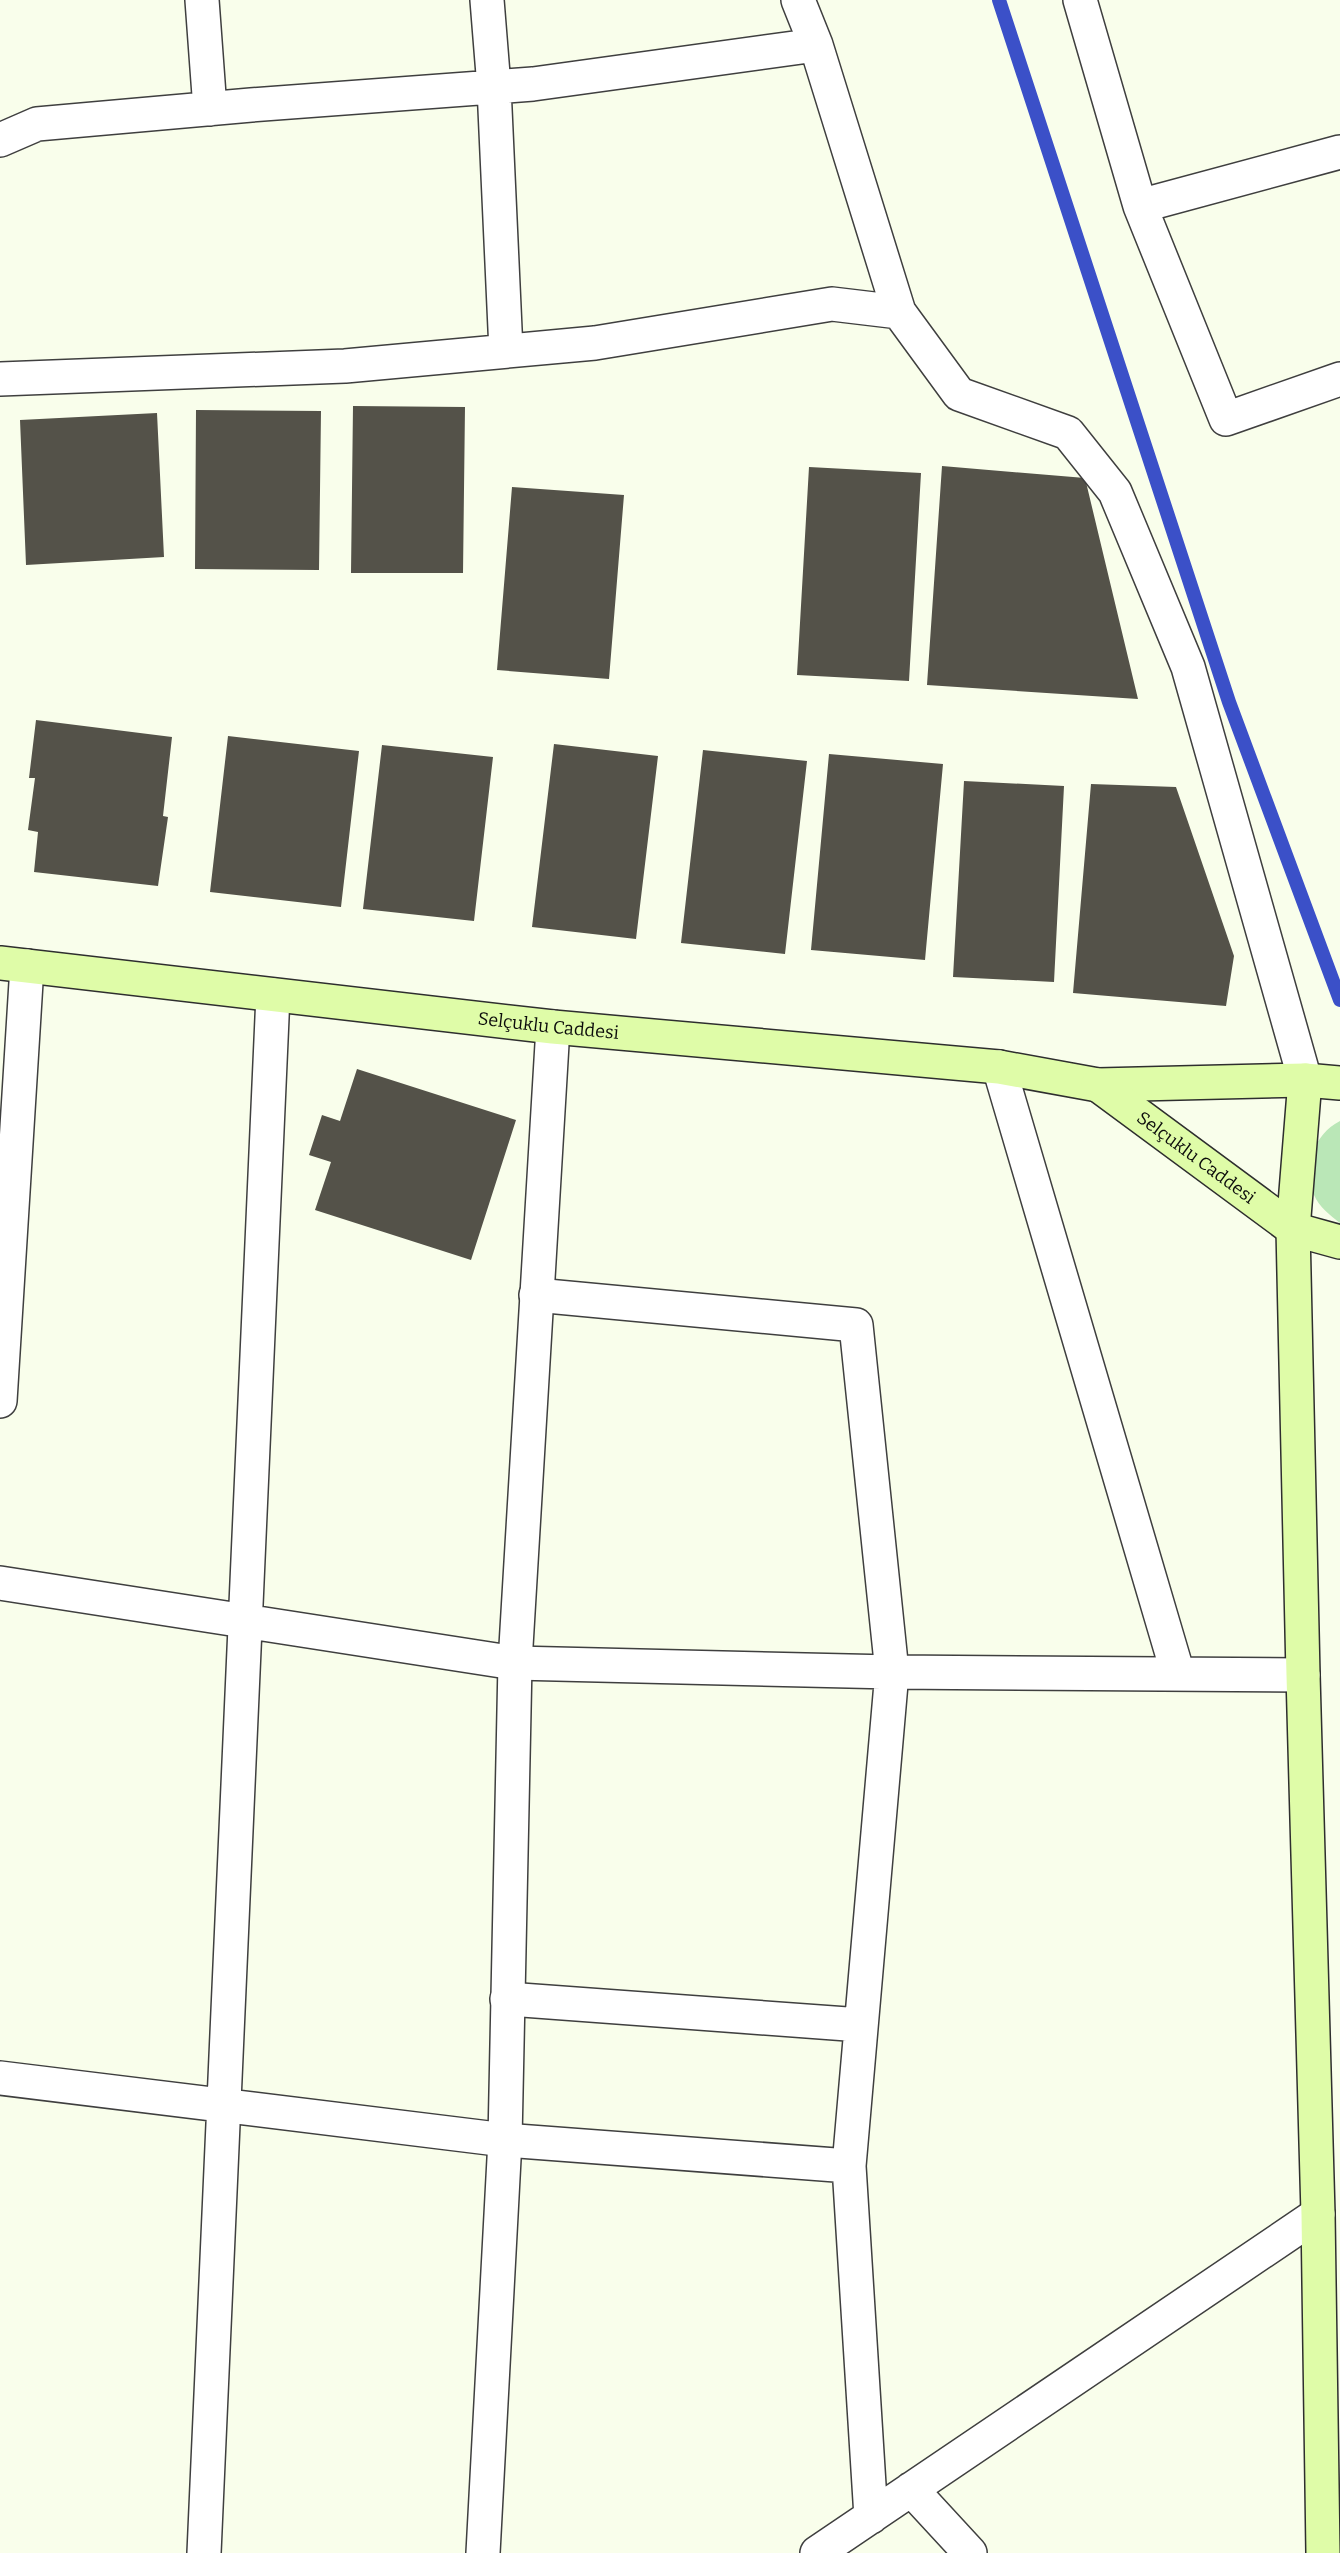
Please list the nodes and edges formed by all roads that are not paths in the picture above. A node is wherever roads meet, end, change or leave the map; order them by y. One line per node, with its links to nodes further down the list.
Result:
1 (202, 0): 7 (street)
2 (487, 0): 6 (street)
3 (798, 0): 5 (street)
4 (1080, 0): 10 (street)
5 (816, 45): 6 (street); 11 (street)
6 (494, 87): 7 (street); 12 (street)
7 (210, 109): 8 (street)
8 (0, 140)
9 (1340, 152): 10 (street)
10 (1140, 206): 14 (street)
11 (899, 312): 12 (street); 19 (street)
12 (506, 351): 13 (street)
13 (0, 379)
14 (1340, 379)
15 (14, 965): 16 (main road, Selçuklu Caddesi); 25 (street)
16 (273, 995): 17 (main road, Selçuklu Caddesi); 27 (street)
17 (553, 1027): 18 (main road, Selçuklu Caddesi); 24 (street)
18 (999, 1067): 21 (main road, Selçuklu Caddesi); 30 (street)
19 (1305, 1080): 20 (main road, Selçuklu Caddesi); 21 (main road, Selçuklu Caddesi); 22 (main road)
20 (1340, 1083)
21 (1098, 1085): 22 (main road, Selçuklu Caddesi)
22 (1293, 1229): 23 (main road); 31 (main road)
23 (1340, 1242)
24 (536, 1295): 28 (street); 29 (street)
25 (0, 1401)
26 (0, 1583): 27 (street)
27 (245, 1621): 28 (street); 35 (street)
28 (515, 1663): 29 (street); 32 (street)
29 (892, 1672): 30 (street); 33 (street)
30 (1178, 1674): 31 (street)
31 (1302, 1675): 38 (main road)
32 (507, 1999): 33 (street); 36 (street)
33 (861, 2025): 37 (street)
34 (0, 2078): 35 (street)
35 (224, 2106): 36 (street); 42 (street)
36 (505, 2140): 37 (street); 41 (street)
37 (849, 2166): 40 (street)
38 (1318, 2214): 39 (street); 47 (main road)
39 (911, 2489): 40 (street); 46 (street)
40 (871, 2517): 45 (street)
41 (486, 2519): 43 (street); 44 (street)
42 (204, 2553)
43 (483, 2553)
44 (501, 2553)
45 (817, 2553)
46 (970, 2553)
47 (1323, 2553)

